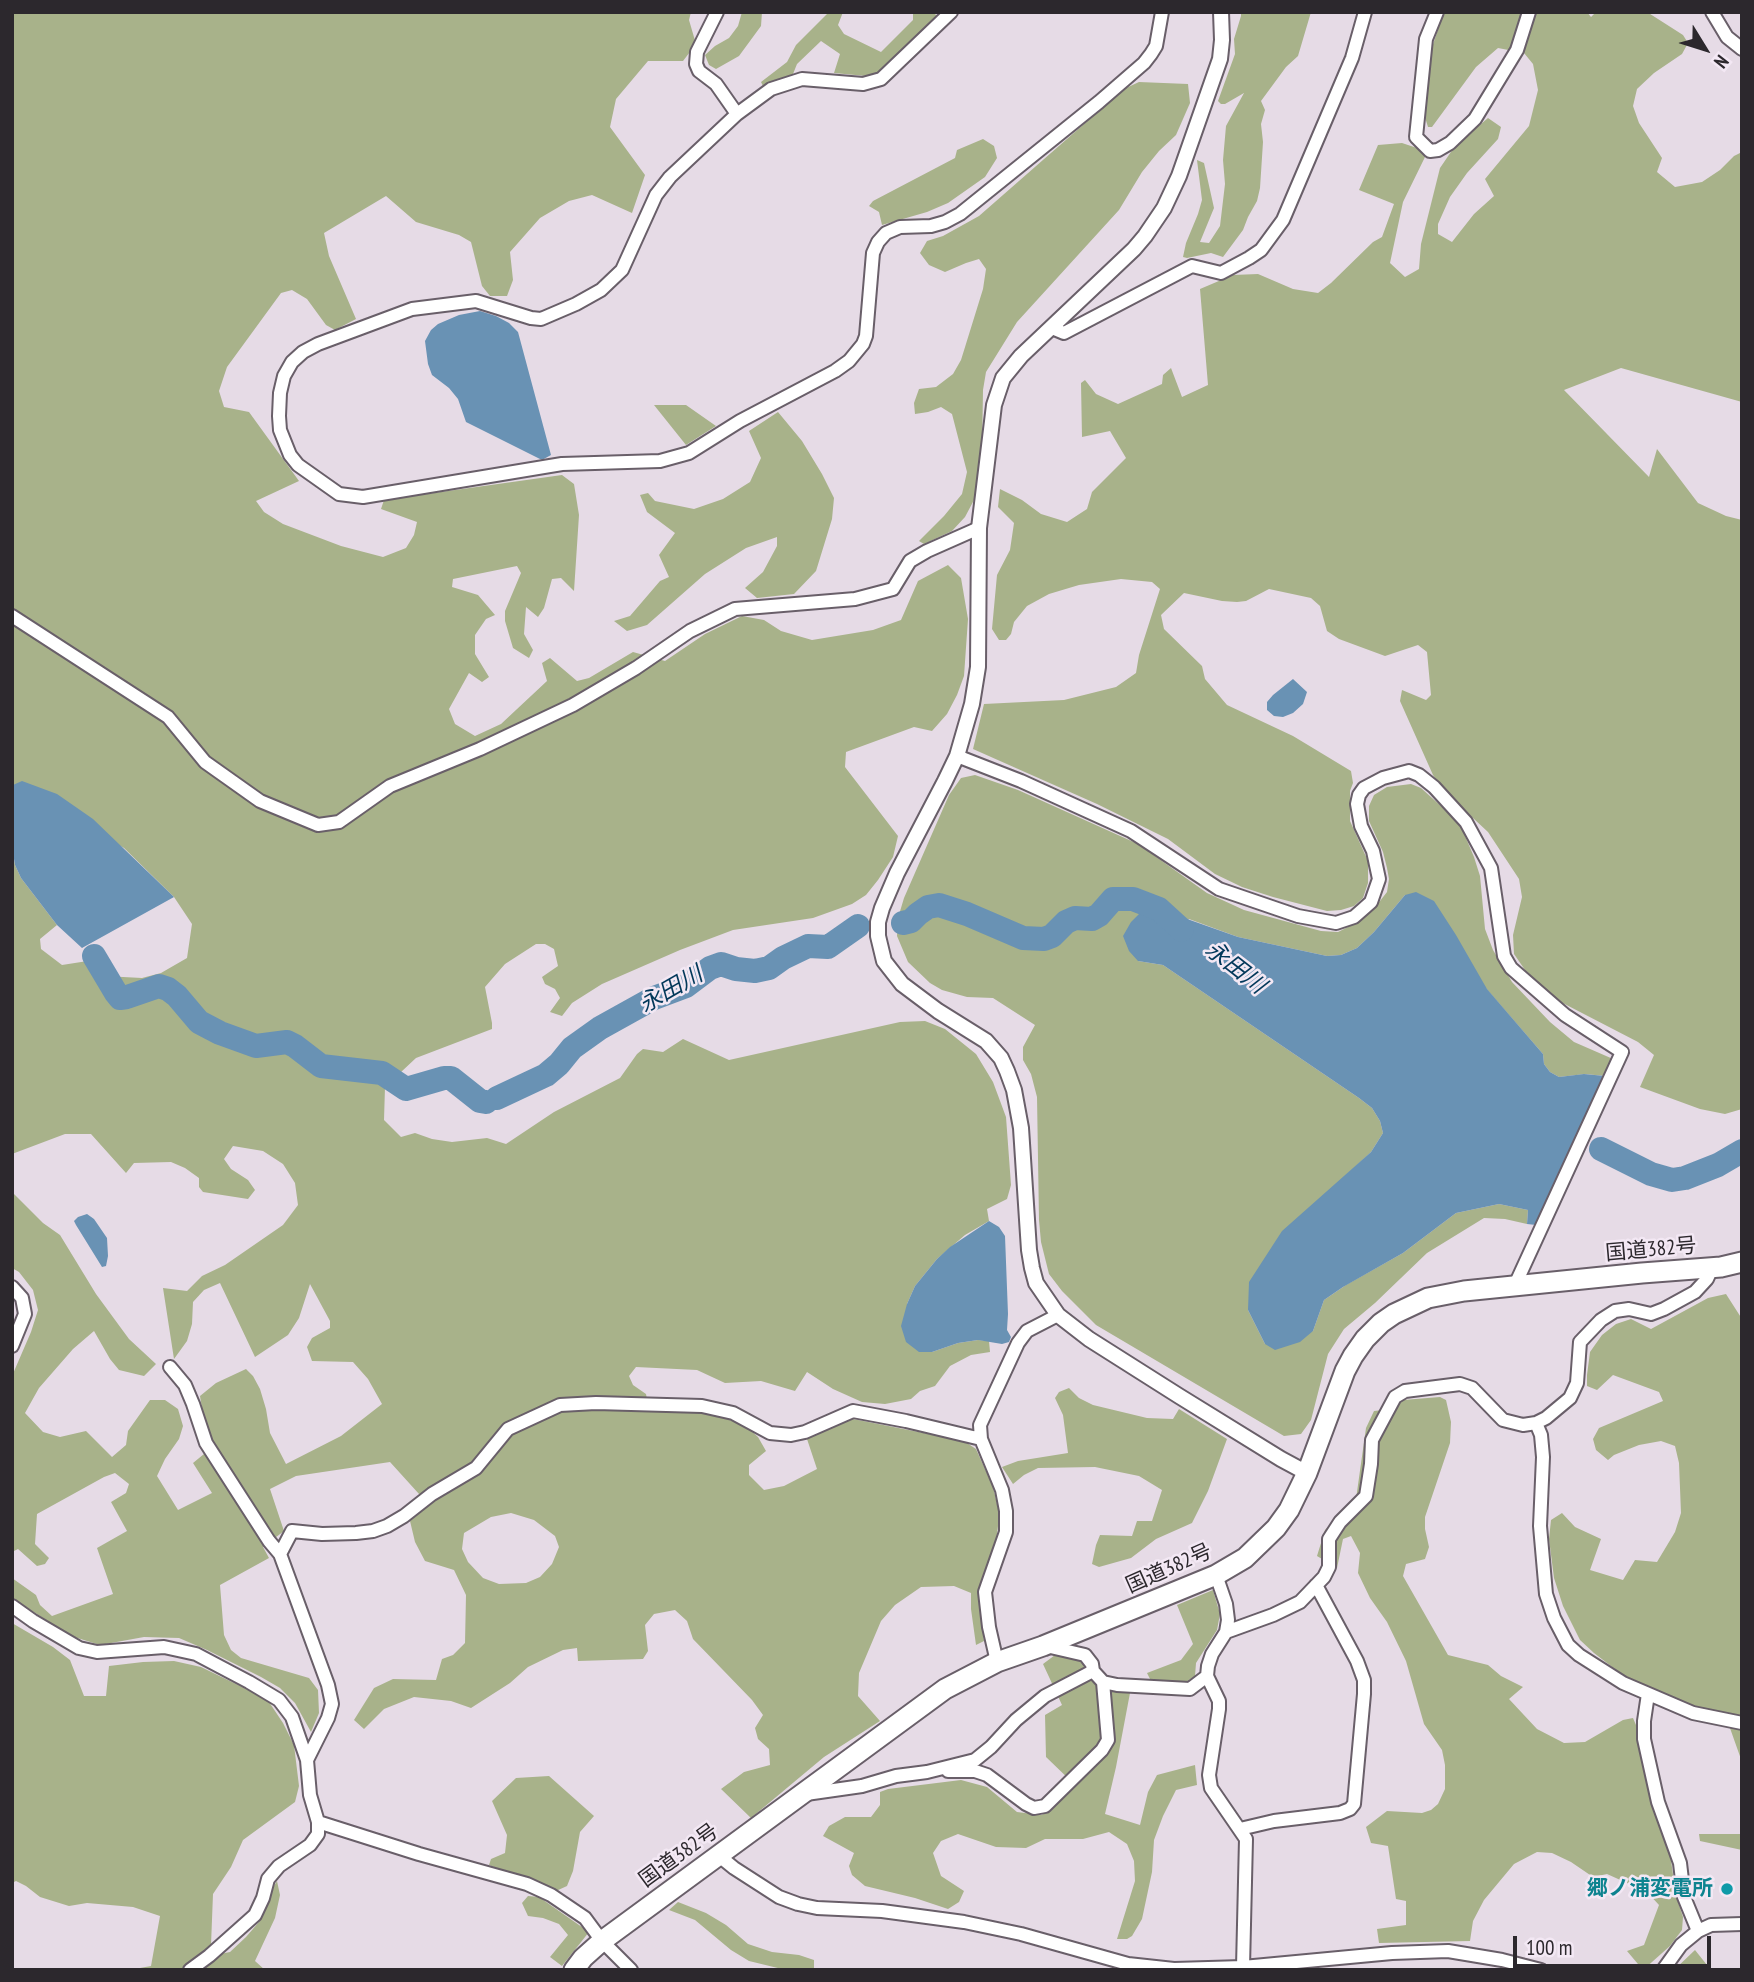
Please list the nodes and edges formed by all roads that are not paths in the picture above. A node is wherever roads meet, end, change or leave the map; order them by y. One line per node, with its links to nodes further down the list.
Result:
1 (717, 12): 10 (street)
2 (951, 12): 10 (street)
3 (1162, 12): 10 (street)
4 (1221, 12): 11 (street)
5 (1365, 12): 11 (street)
6 (1437, 12): 7 (street)
7 (1529, 12)
8 (1712, 12): 9 (street)
9 (1742, 50)
10 (737, 114)
11 (1052, 328): 12 (street)
12 (979, 528): 13 (street); 14 (street)
13 (12, 616)
14 (957, 756): 17 (street); 19 (street)
15 (1742, 1262): 16 (highway, 国道382号)
16 (1712, 1268): 17 (highway, 国道382号); 22 (street)
17 (1515, 1285): 24 (highway, 国道382号)
18 (12, 1287): 20 (street)
19 (1058, 1315): 23 (street); 24 (street)
20 (12, 1346)
21 (170, 1367): 25 (street)
22 (1536, 1423): 27 (street); 35 (street)
23 (981, 1439): 25 (street); 31 (street)
24 (1307, 1473): 26 (highway, 国道382号)
25 (280, 1554): 37 (street)
26 (1216, 1575): 29 (street); 30 (highway, 国道382号)
27 (1316, 1585): 29 (street); 41 (street)
28 (12, 1606): 37 (street)
29 (1226, 1632): 33 (street)
30 (1043, 1646): 31 (highway, 国道382号); 32 (street)
31 (997, 1662): 39 (highway, 国道382号)
32 (1093, 1671): 34 (street); 38 (street)
33 (1207, 1676): 34 (street); 41 (street)
34 (1103, 1682): 38 (street)
35 (1648, 1694): 36 (street); 44 (street)
36 (1742, 1724)
37 (307, 1760): 40 (street)
38 (927, 1772): 39 (street)
39 (802, 1794): 42 (highway, 国道382号)
40 (318, 1822): 45 (street); 48 (street)
41 (1240, 1829): 46 (street)
42 (718, 1855): 45 (highway, 国道382号); 46 (street)
43 (1742, 1924): 44 (street)
44 (1698, 1931): 52 (street)
45 (602, 1941): 49 (highway, 国道382号); 50 (street)
46 (1243, 1967): 47 (street)
47 (1282, 1967): 51 (street)
48 (190, 1970)
49 (574, 1970)
50 (631, 1970)
51 (1541, 1970)
52 (1663, 1970)

